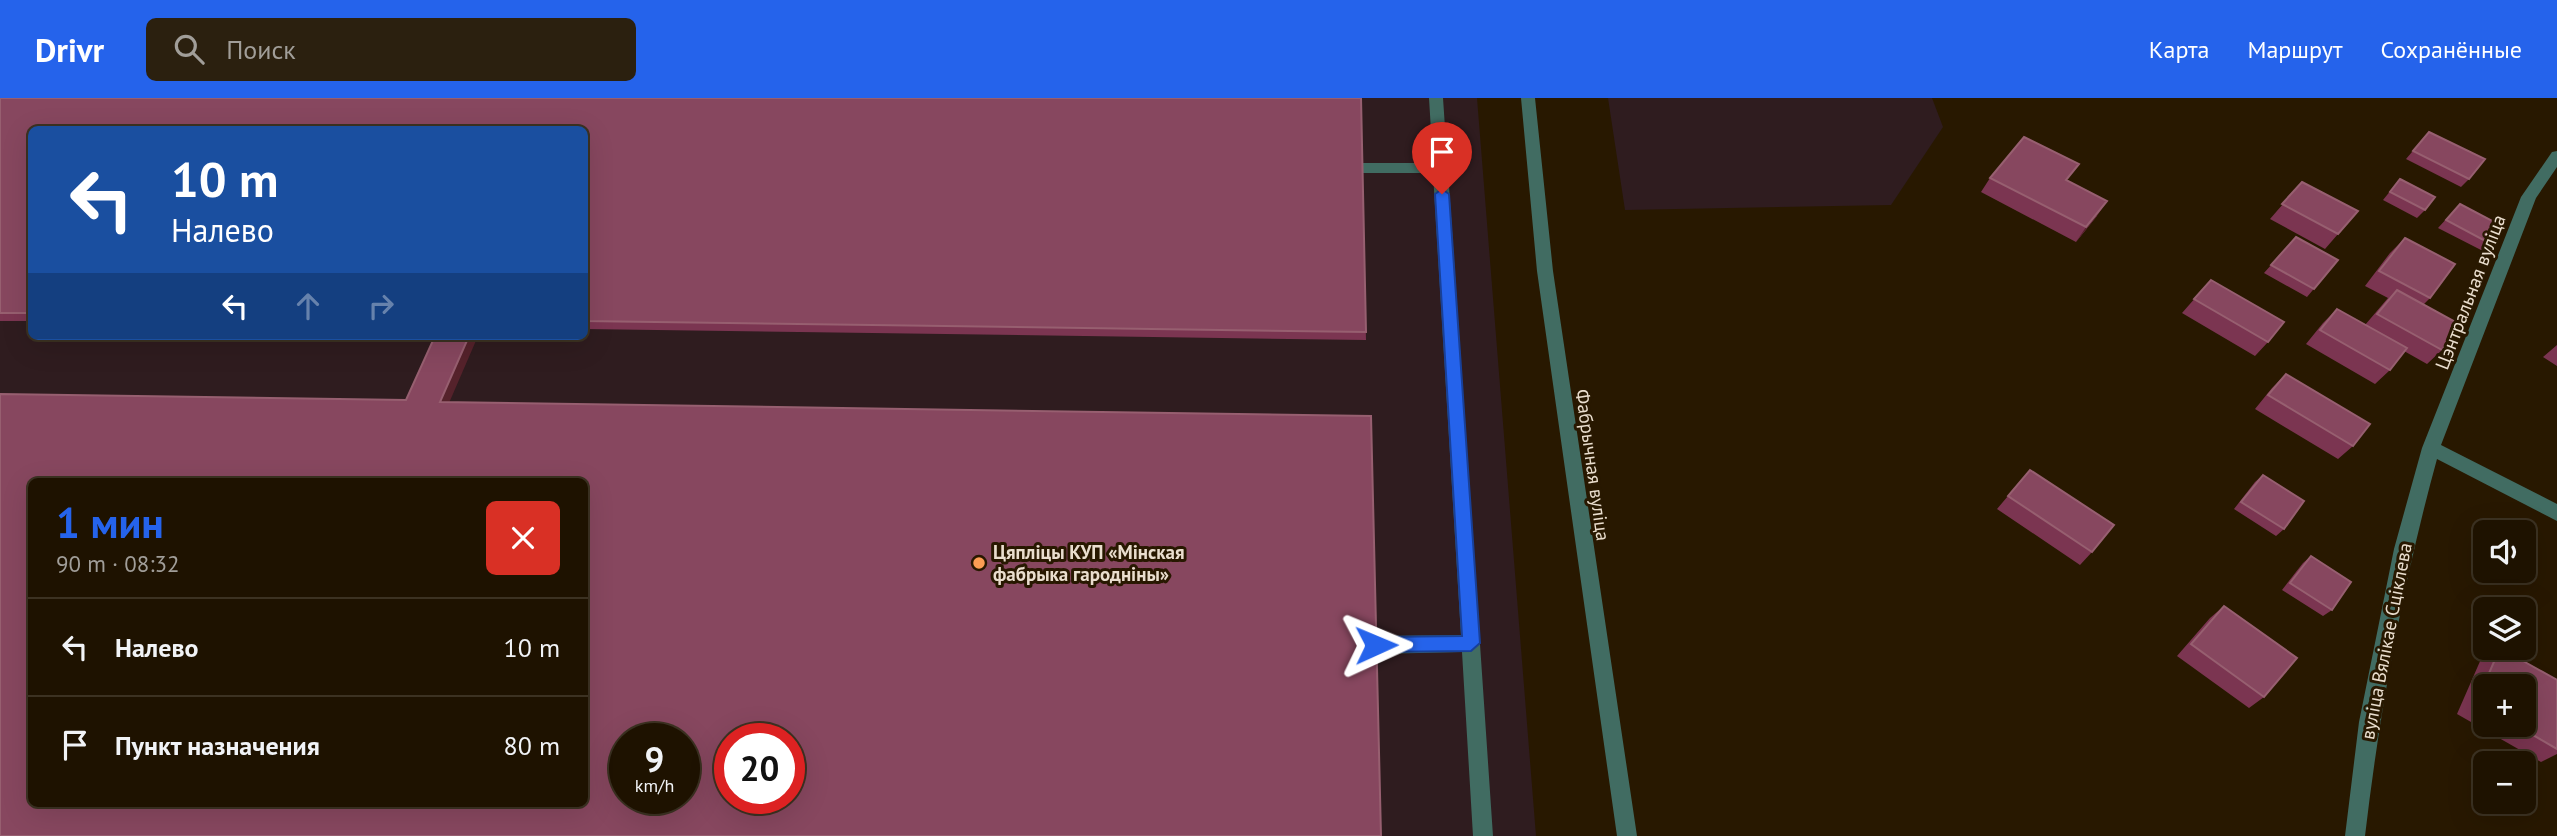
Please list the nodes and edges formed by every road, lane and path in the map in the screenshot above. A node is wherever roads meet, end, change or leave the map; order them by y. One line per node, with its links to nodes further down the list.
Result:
1 (1436, 98): 5 (street)
2 (1528, 98): 11 (street, Фабрычная вуліца)
3 (2557, 156): 6 (street, Цэнтральная вуліца)
4 (1362, 167): 5 (street)
5 (1440, 167): 8 (street)
6 (2431, 449): 7 (street); 12 (street, вуліца Вялікае Сціклева)
7 (2557, 513)
8 (1471, 643): 9 (street); 10 (street)
9 (1376, 645)
10 (1483, 836)
11 (1627, 836)
12 (2355, 836)

